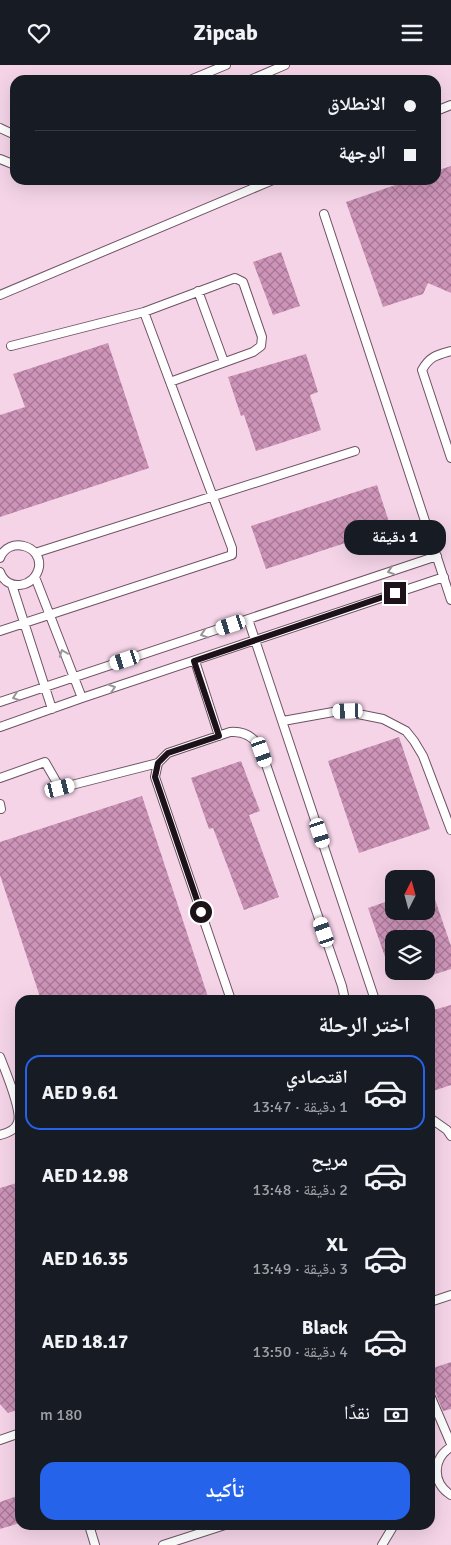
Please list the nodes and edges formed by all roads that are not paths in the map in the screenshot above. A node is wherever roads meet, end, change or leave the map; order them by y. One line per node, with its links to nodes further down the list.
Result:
1 (226, 65): 3 (lane)
2 (285, 65): 4 (lane)
3 (202, 75)
4 (262, 75)
5 (261, 185): 8 (lane)
6 (324, 214): 18 (lane)
7 (198, 291): 9 (lane); 12 (lane); 12 (lane)
8 (0, 295)
9 (144, 312): 10 (lane); 13 (lane)
10 (11, 346)
11 (451, 351): 15 (lane)
12 (224, 362): 13 (lane)
13 (170, 382): 16 (lane)
14 (355, 451): 16 (lane)
15 (451, 458)
16 (213, 497): 17 (lane); 25 (lane)
17 (35, 553): 19 (lane); 21 (lane)
18 (437, 556): 22 (lane); 26 (lane, one-way to 26)
19 (0, 559)
20 (0, 572): 23 (lane)
21 (35, 577): 23 (lane); 25 (lane)
22 (444, 577): 24 (lane); 29 (lane)
23 (12, 585): 27 (lane)
24 (451, 601)
25 (50, 615): 27 (lane); 31 (lane, one-way to 25)
26 (248, 619): 29 (lane); 31 (lane, one-way to 31)
27 (25, 622): 28 (lane); 32 (lane)
28 (0, 631)
29 (256, 640): 30 (lane); 36 (lane)
30 (194, 661): 33 (lane, one-way to 30); 38 (lane)
31 (73, 677): 32 (lane); 33 (lane)
32 (46, 687): 34 (lane, one-way to 34); 35 (lane)
33 (82, 698): 35 (lane)
34 (0, 702)
35 (52, 709): 37 (lane)
36 (283, 721): 43 (lane); 46 (lane)
37 (0, 727)
38 (219, 736): 39 (lane); 45 (lane)
39 (158, 763): 40 (lane); 44 (lane)
40 (0, 778)
41 (0, 804): 42 (lane)
42 (0, 809)
43 (451, 831)
44 (229, 995)
45 (344, 995)
46 (373, 995)
47 (0, 1057): 48 (lane)
48 (15, 1099)
49 (435, 1122): 52 (lane)
50 (15, 1127): 51 (lane)
51 (0, 1135)
52 (451, 1135)
53 (451, 1295): 54 (lane)
54 (435, 1301)
55 (435, 1407): 58 (lane)
56 (15, 1435): 57 (lane)
57 (0, 1440)
58 (451, 1445): 59 (lane)
59 (435, 1470)
60 (435, 1477): 61 (lane)
61 (451, 1495)
62 (90, 1530): 65 (lane)
63 (210, 1530): 66 (lane)
64 (391, 1530): 67 (lane)
65 (95, 1545)
66 (163, 1545)
67 (382, 1545)

